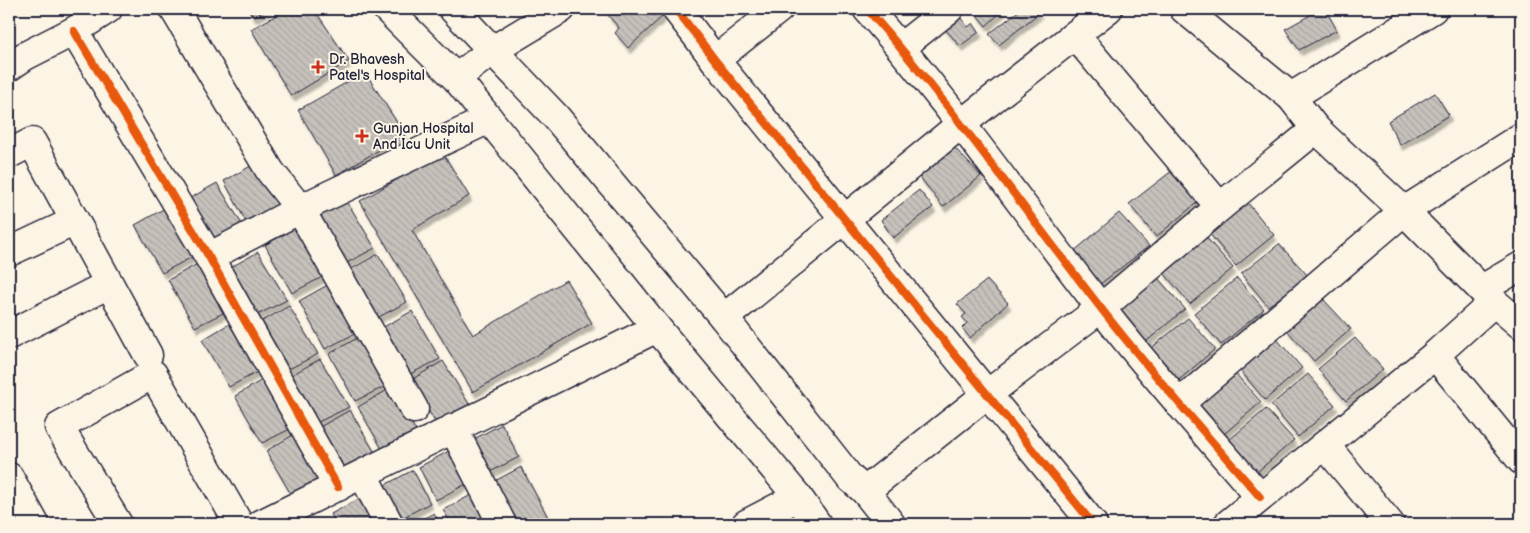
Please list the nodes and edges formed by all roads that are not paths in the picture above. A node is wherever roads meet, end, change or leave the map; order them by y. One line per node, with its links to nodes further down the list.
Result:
1 (108, 9): 13 (main road)
2 (174, 9): 27 (main road)
3 (387, 9): 19 (main road)
4 (453, 9): 16 (main road)
5 (561, 9): 16 (main road)
6 (676, 9): 17 (main road)
7 (779, 9): 17 (main road)
8 (867, 9): 15 (main road)
9 (949, 9): 15 (main road)
10 (1108, 9): 14 (main road)
11 (1184, 9): 20 (main road)
12 (1433, 9): 20 (main road)
13 (74, 31): 18 (main road); 32 (main road)
14 (1074, 35): 22 (main road); 26 (main road)
15 (901, 47): 22 (main road)
16 (493, 50): 19 (main road); 37 (main road)
17 (715, 60): 29 (main road)
18 (9, 67)
19 (456, 78): 21 (main road)
20 (1291, 97): 23 (main road)
21 (489, 119): 27 (main road); 39 (main road)
22 (961, 124): 29 (main road); 36 (main road)
23 (1316, 129): 26 (main road); 28 (main road)
24 (1521, 137): 28 (main road)
25 (9, 154): 30 (main road)
26 (1220, 207): 36 (main road)
27 (300, 209): 32 (main road); 45 (main road)
28 (1404, 211): 35 (main road); 44 (main road)
29 (845, 218): 37 (main road); 43 (main road)
30 (75, 221): 31 (main road); 34 (main road)
31 (9, 252)
32 (210, 257): 50 (main road)
33 (1521, 266): 35 (main road)
34 (109, 284): 40 (main road); 42 (main road)
35 (1488, 296): 38 (main road); 41 (main road)
36 (1101, 308): 43 (main road); 44 (main road)
37 (724, 318): 52 (main road)
38 (1521, 325)
39 (657, 328): 46 (main road); 53 (main road)
40 (9, 335)
41 (1435, 354): 47 (main road); 48 (main road)
42 (148, 355)
43 (986, 395): 52 (main road); 64 (main road)
44 (1179, 404): 54 (main road)
45 (414, 409)
46 (452, 428): 49 (main road); 60 (main road)
47 (1325, 445): 54 (main road); 66 (main road)
48 (1521, 460)
49 (363, 474): 50 (main road); 59 (main road)
50 (338, 487): 58 (main road)
51 (12, 492): 55 (main road)
52 (865, 492): 63 (main road)
53 (798, 497): 61 (main road); 62 (main road)
54 (1260, 497): 65 (main road)
55 (35, 524)
56 (118, 524): 57 (main road)
57 (239, 524)
58 (261, 524)
59 (389, 524)
60 (502, 524)
61 (746, 524)
62 (817, 524)
63 (892, 524)
64 (1093, 524)
65 (1228, 524)
66 (1390, 524)

